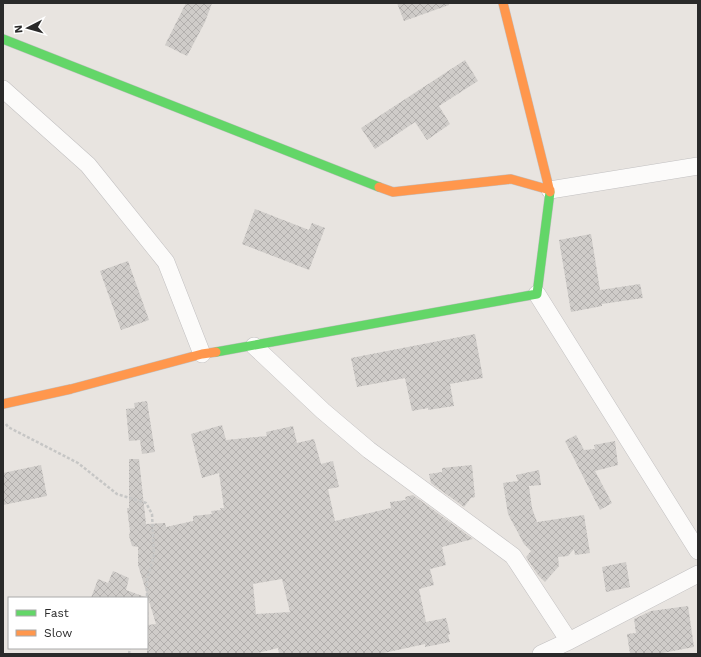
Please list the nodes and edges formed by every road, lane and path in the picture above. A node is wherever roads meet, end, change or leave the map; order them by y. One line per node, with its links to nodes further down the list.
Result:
1 (503, 3): 5 (street)
2 (3, 40): 5 (street)
3 (3, 89): 8 (street)
4 (698, 166): 5 (street)
5 (550, 190): 6 (street)
6 (537, 294): 7 (street); 11 (street)
7 (254, 346): 8 (street); 14 (street)
8 (202, 354): 9 (street)
9 (3, 404)
10 (3, 420): 13 (path)
11 (698, 551)
12 (698, 574): 14 (street)
13 (147, 597)
14 (569, 641): 15 (street)
15 (541, 654)

